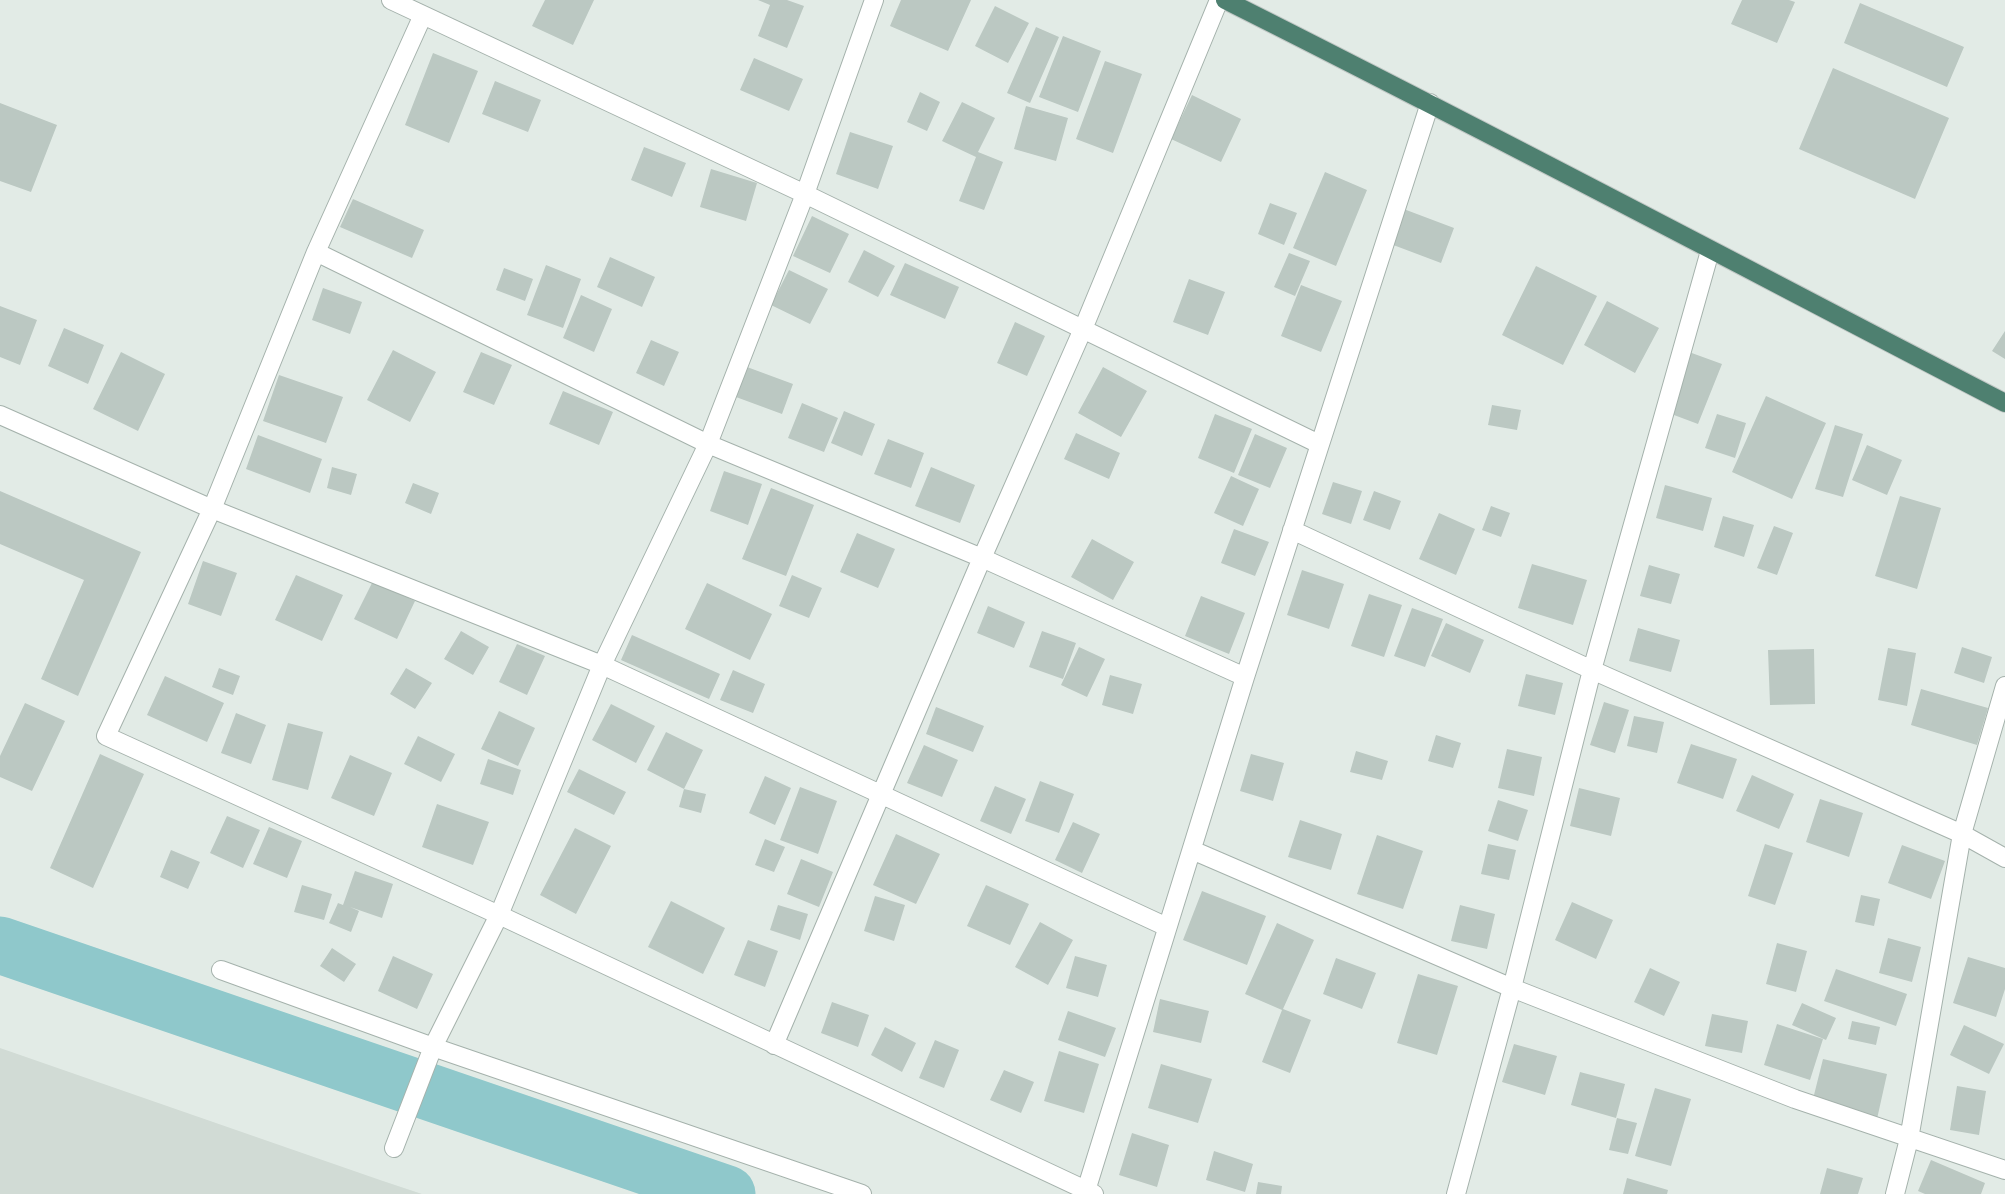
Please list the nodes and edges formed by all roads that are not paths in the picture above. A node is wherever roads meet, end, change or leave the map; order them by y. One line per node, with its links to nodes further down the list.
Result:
1 (391, 0): 5 (street)
2 (874, 0): 7 (street)
3 (1219, 0): 10 (street)
4 (1225, 0): 6 (highway)
5 (423, 15): 7 (street); 9 (street)
6 (1430, 103): 8 (highway); 14 (street)
7 (805, 194): 10 (street); 13 (street)
8 (1710, 251): 11 (highway); 19 (street)
9 (316, 252): 13 (street); 15 (street)
10 (1083, 329): 14 (street); 17 (street)
11 (2005, 403)
12 (0, 415): 15 (street)
13 (708, 444): 17 (street); 18 (street)
14 (1319, 444): 16 (street)
15 (212, 509): 18 (street); 26 (street)
16 (1292, 530): 19 (street); 20 (street)
17 (982, 558): 20 (street); 22 (street)
18 (602, 666): 22 (street); 26 (street)
19 (1592, 670): 23 (street); 29 (street)
20 (1245, 677): 24 (street)
21 (2005, 686): 23 (street)
22 (881, 793): 27 (street); 30 (street)
23 (1962, 834): 25 (street); 32 (street)
24 (1192, 850): 27 (street); 29 (street)
25 (2005, 858)
26 (499, 915): 30 (street); 31 (street)
27 (1167, 927): 35 (street)
28 (221, 970): 31 (street)
29 (1512, 988): 32 (street); 37 (street)
30 (774, 1045): 35 (street)
31 (433, 1047): 33 (street); 36 (street)
32 (1909, 1138): 34 (street); 38 (street)
33 (394, 1148)
34 (2005, 1170)
35 (1089, 1193)
36 (861, 1194)
37 (1456, 1194)
38 (1895, 1194)

